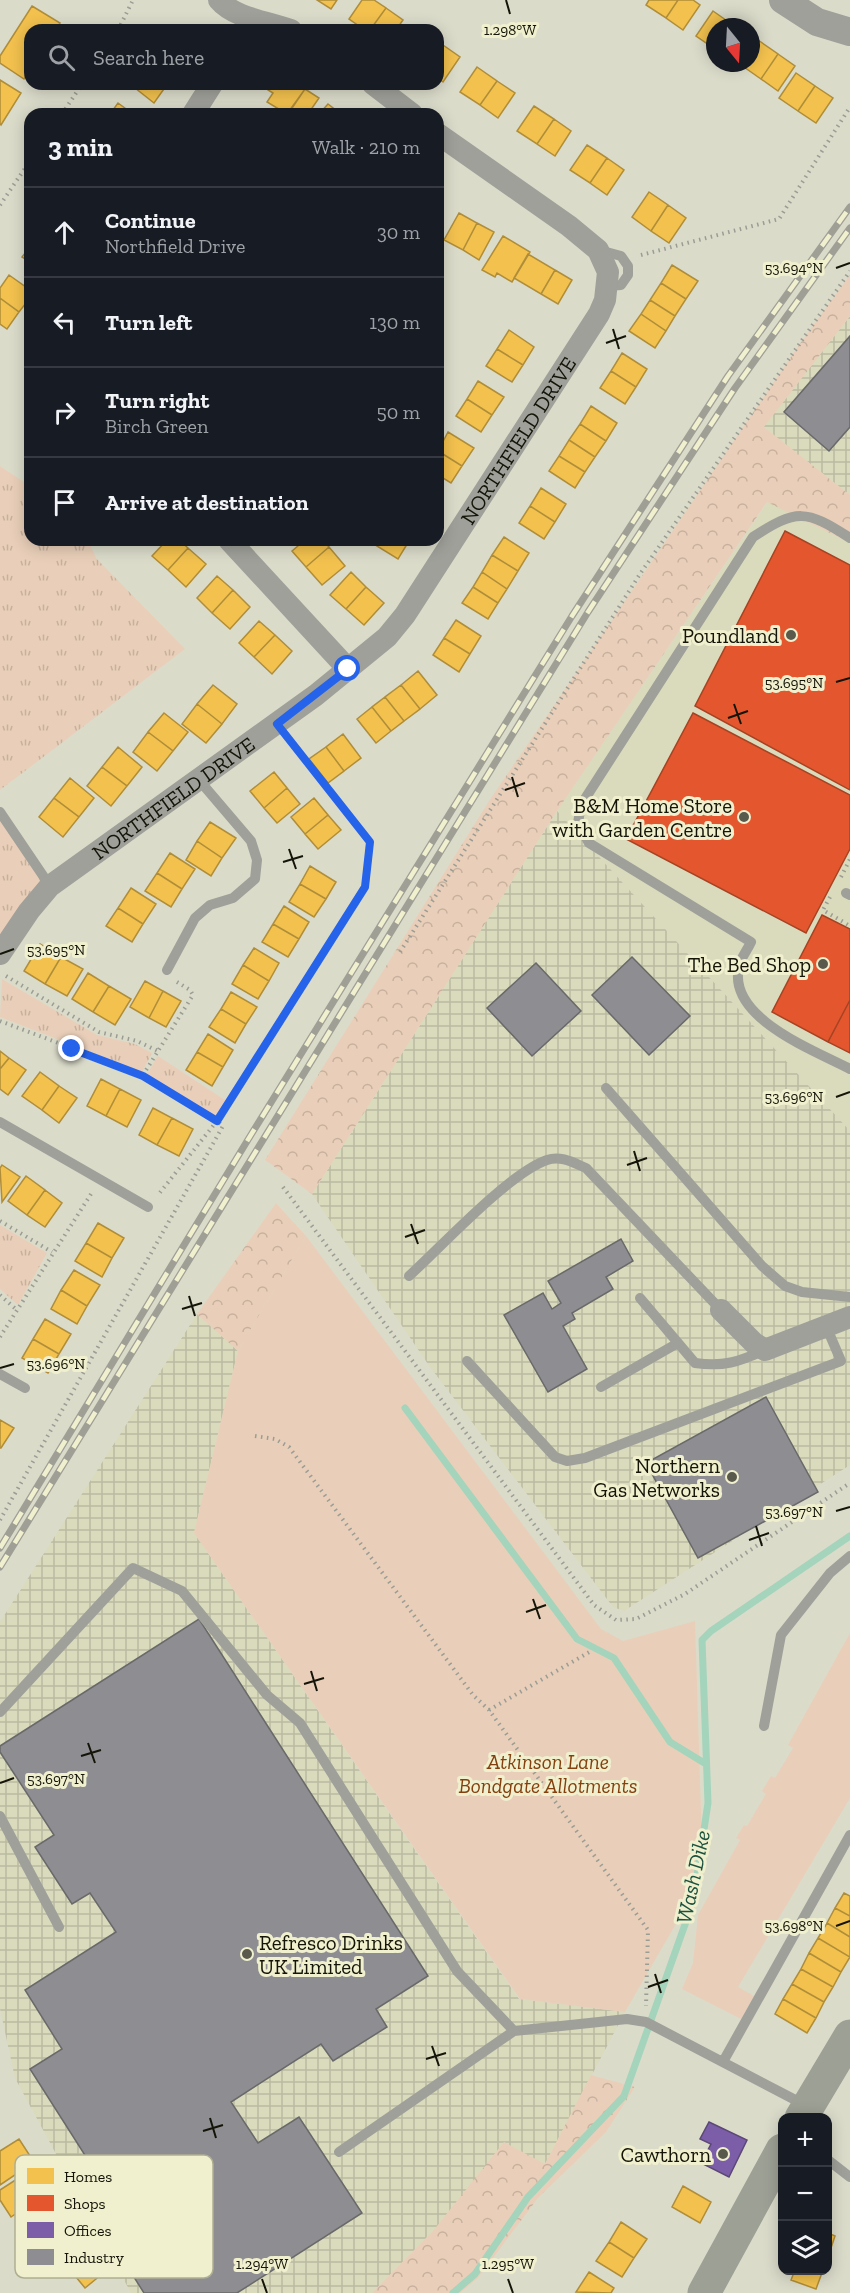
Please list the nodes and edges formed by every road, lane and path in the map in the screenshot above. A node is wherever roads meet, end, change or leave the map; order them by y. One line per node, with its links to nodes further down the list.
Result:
1 (133, 0): 5 (path)
2 (219, 0): 4 (street)
3 (783, 0): 6 (street)
4 (239, 22)
5 (121, 24)
6 (850, 33)
7 (78, 90): 11 (path)
8 (208, 90): 12 (street)
9 (381, 90): 13 (street)
10 (850, 107): 18 (path)
11 (66, 108)
12 (197, 108)
13 (404, 108)
14 (444, 145): 17 (street)
15 (24, 170): 16 (path)
16 (0, 205)
17 (598, 250): 18 (lane); 20 (street)
18 (625, 259): 20 (lane)
19 (850, 271): 28 (path)
20 (608, 286): 23 (street, NORTHFIELD DRIVE)
21 (850, 538): 34 (lane)
22 (235, 546): 23 (street)
23 (348, 669): 24 (street, NORTHFIELD DRIVE)
24 (277, 724): 25 (street, NORTHFIELD DRIVE); 37 (path)
25 (199, 780): 27 (street, NORTHFIELD DRIVE); 30 (lane)
26 (0, 812): 27 (lane)
27 (50, 886): 29 (street, NORTHFIELD DRIVE)
28 (400, 952)
29 (0, 954)
30 (168, 970): 33 (path)
31 (0, 972): 33 (path)
32 (0, 1021): 35 (path)
33 (158, 1051): 35 (path)
34 (850, 1069)
35 (143, 1076): 37 (path)
36 (606, 1088): 47 (lane)
37 (217, 1121): 41 (path); 61 (path)
38 (0, 1122): 39 (lane)
39 (100, 1181): 41 (lane); 44 (path)
40 (283, 1186): 42 (path)
41 (148, 1207)
42 (304, 1216)
43 (0, 1221): 44 (path)
44 (52, 1252): 50 (path)
45 (409, 1276): 49 (lane)
46 (0, 1295): 50 (path)
47 (850, 1297)
48 (640, 1298): 54 (lane)
49 (722, 1310): 55 (street)
50 (18, 1311): 53 (path)
51 (850, 1317): 52 (street)
52 (826, 1326): 55 (street); 56 (lane)
53 (0, 1337)
54 (678, 1343): 55 (lane); 58 (lane)
55 (765, 1350)
56 (467, 1361)
57 (0, 1374): 59 (lane)
58 (601, 1387)
59 (25, 1388)
60 (255, 1436): 64 (path)
61 (0, 1520)
62 (850, 1556): 66 (lane)
63 (591, 1651): 64 (path)
64 (489, 1710): 70 (path)
65 (0, 1712): 71 (lane)
66 (764, 1726)
67 (0, 1816): 69 (lane)
68 (850, 1835): 73 (lane)
69 (59, 1927)
70 (645, 2022): 71 (lane); 73 (lane)
71 (514, 2031): 75 (lane)
72 (850, 2037): 74 (highway)
73 (723, 2061): 74 (lane)
74 (805, 2112)
75 (339, 2152)
76 (778, 2159): 79 (highway)
77 (832, 2163): 78 (lane)
78 (850, 2177)
79 (704, 2293)

